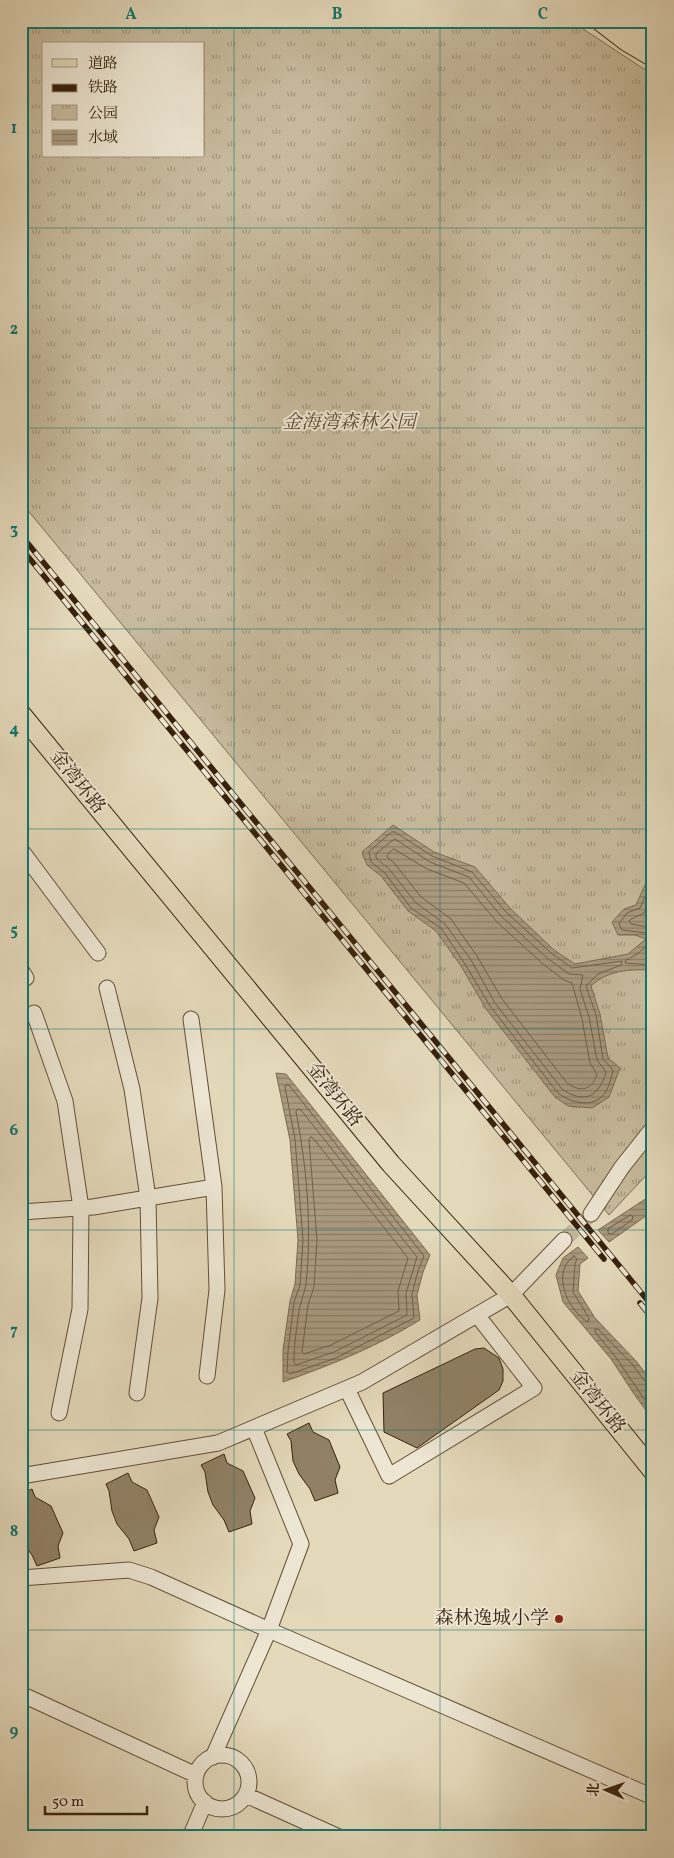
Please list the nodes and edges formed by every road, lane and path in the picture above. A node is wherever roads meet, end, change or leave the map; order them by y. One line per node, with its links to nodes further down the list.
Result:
1 (596, 21): 5 (street)
2 (600, 21): 5 (main road)
3 (629, 21): 4 (main road)
4 (653, 36)
5 (626, 41): 6 (main road)
6 (653, 57)
7 (21, 714): 20 (main road, 金湾环路)
8 (21, 850): 9 (street)
9 (98, 953)
10 (107, 988): 15 (street)
11 (34, 1013): 16 (street)
12 (191, 1019): 14 (street)
13 (653, 1128): 18 (street)
14 (214, 1187): 15 (street); 22 (street)
15 (148, 1198): 16 (street); 24 (street)
16 (81, 1208): 17 (street); 25 (street)
17 (21, 1212)
18 (591, 1214)
19 (564, 1240): 20 (street)
20 (511, 1295): 21 (street); 27 (main road, 金湾环路)
21 (477, 1315): 23 (street); 23 (street)
22 (207, 1376)
23 (347, 1389): 26 (street)
24 (137, 1393)
25 (59, 1413)
26 (254, 1428): 28 (street); 30 (street)
27 (653, 1471)
28 (21, 1476)
29 (21, 1578): 30 (street)
30 (269, 1630): 32 (street); 35 (street)
31 (21, 1694): 33 (street)
32 (213, 1757): 33 (street); 34 (street)
33 (196, 1776): 36 (street)
34 (246, 1795): 36 (street); 38 (street)
35 (653, 1797)
36 (205, 1802): 37 (street)
37 (190, 1837)
38 (339, 1837)

